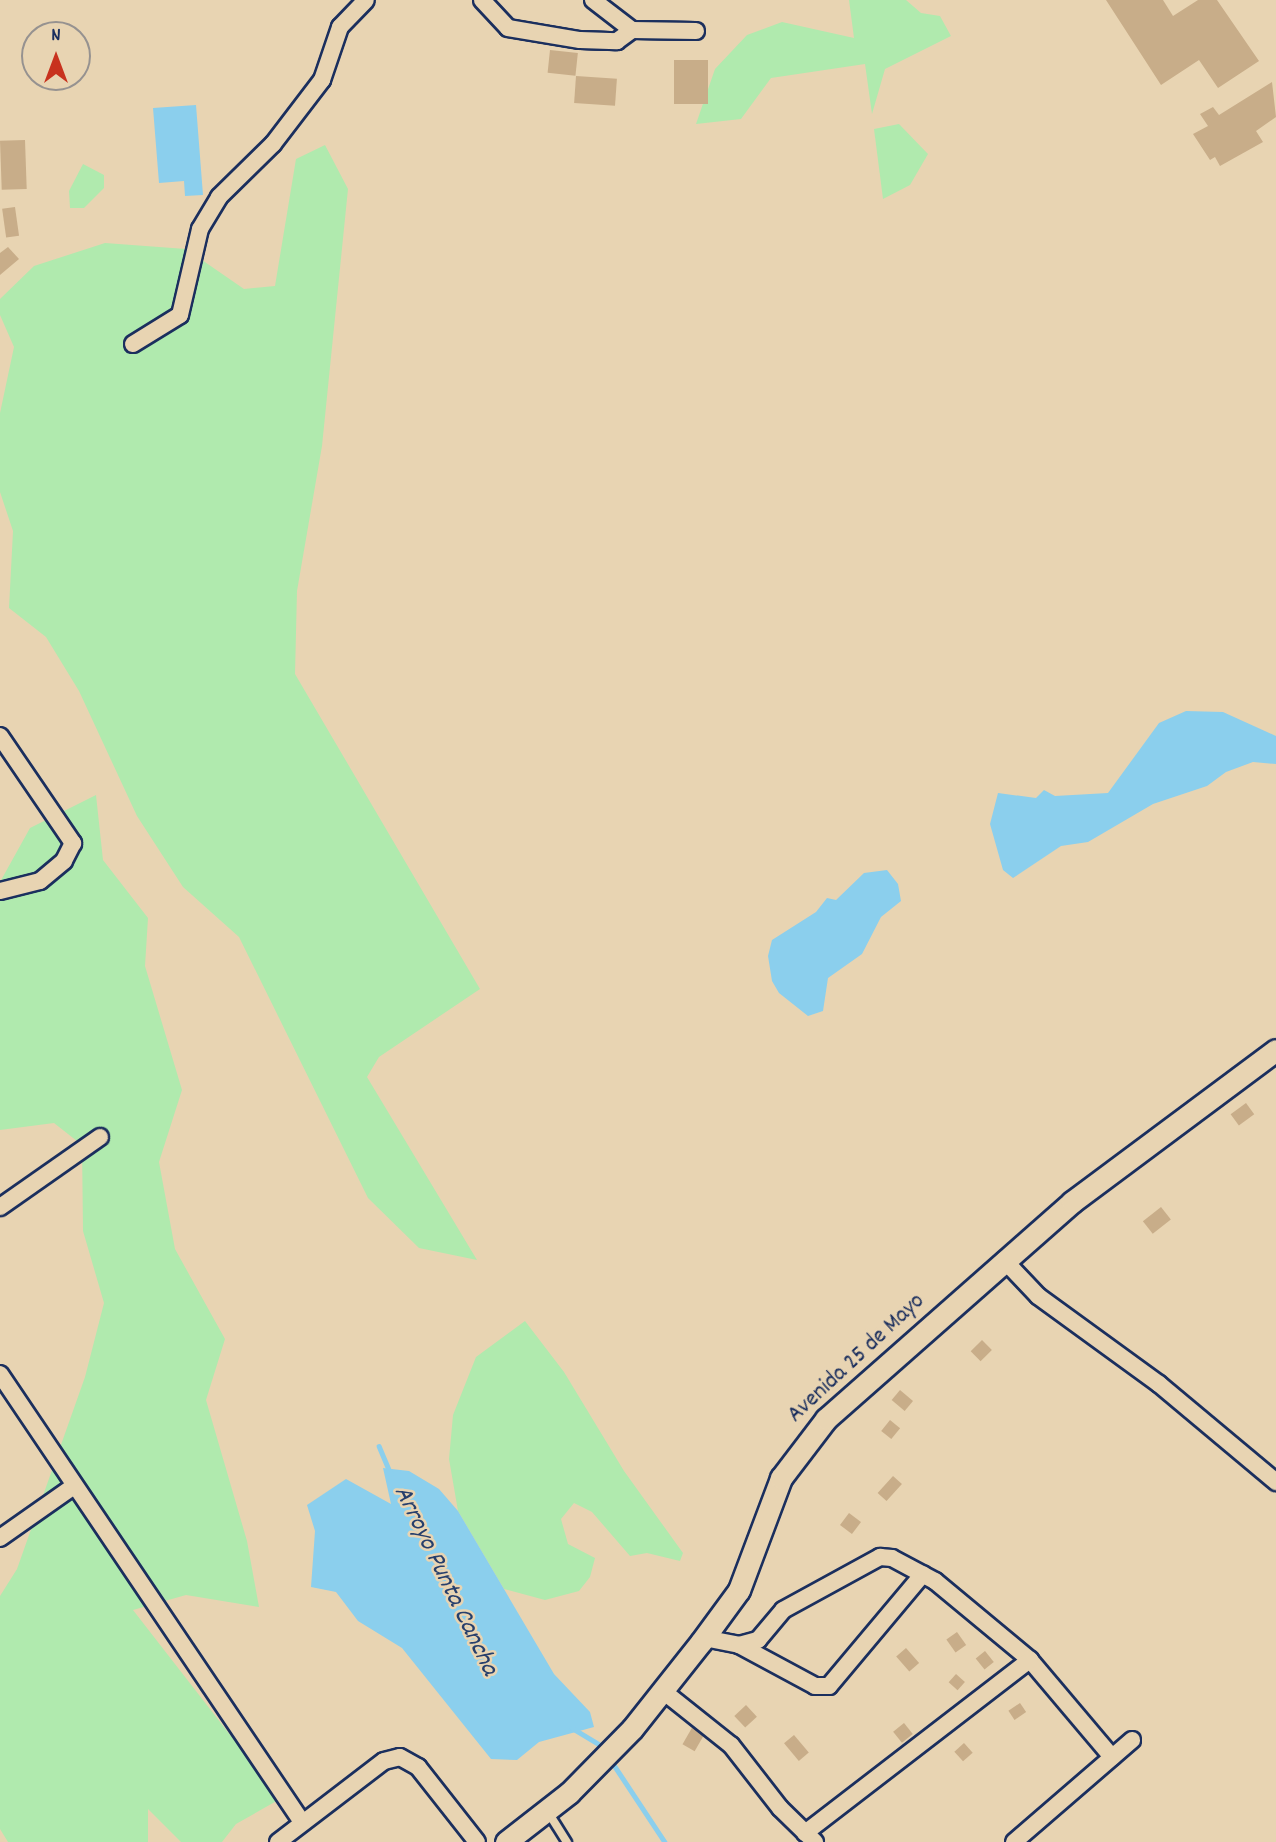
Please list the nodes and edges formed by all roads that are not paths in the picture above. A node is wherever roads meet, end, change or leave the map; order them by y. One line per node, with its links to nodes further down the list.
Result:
1 (366, 0): 6 (street)
2 (482, 0): 4 (street)
3 (593, 0): 4 (street)
4 (632, 30): 5 (street)
5 (696, 31)
6 (133, 344)
7 (0, 736): 8 (street)
8 (0, 891)
9 (1276, 1050): 12 (main road, Avenida 25 de Mayo)
10 (100, 1137): 11 (street)
11 (0, 1207)
12 (1004, 1260): 14 (street); 18 (main road, Avenida 25 de Mayo)
13 (0, 1374): 15 (street)
14 (1276, 1482)
15 (74, 1486): 16 (street); 25 (street)
16 (0, 1538)
17 (923, 1574): 19 (street); 19 (street); 20 (street)
18 (704, 1637): 19 (street); 21 (main road, Avenida 25 de Mayo)
19 (739, 1645)
20 (1030, 1660): 23 (street); 26 (street)
21 (663, 1690): 24 (main road, Avenida 25 de Mayo); 26 (street)
22 (1132, 1740): 23 (street)
23 (1112, 1757): 31 (street)
24 (548, 1811): 29 (main road, Avenida 25 de Mayo); 30 (lane)
25 (302, 1822): 27 (street); 28 (street)
26 (810, 1838)
27 (278, 1842)
28 (477, 1842)
29 (506, 1842)
30 (567, 1842)
31 (1014, 1842)

